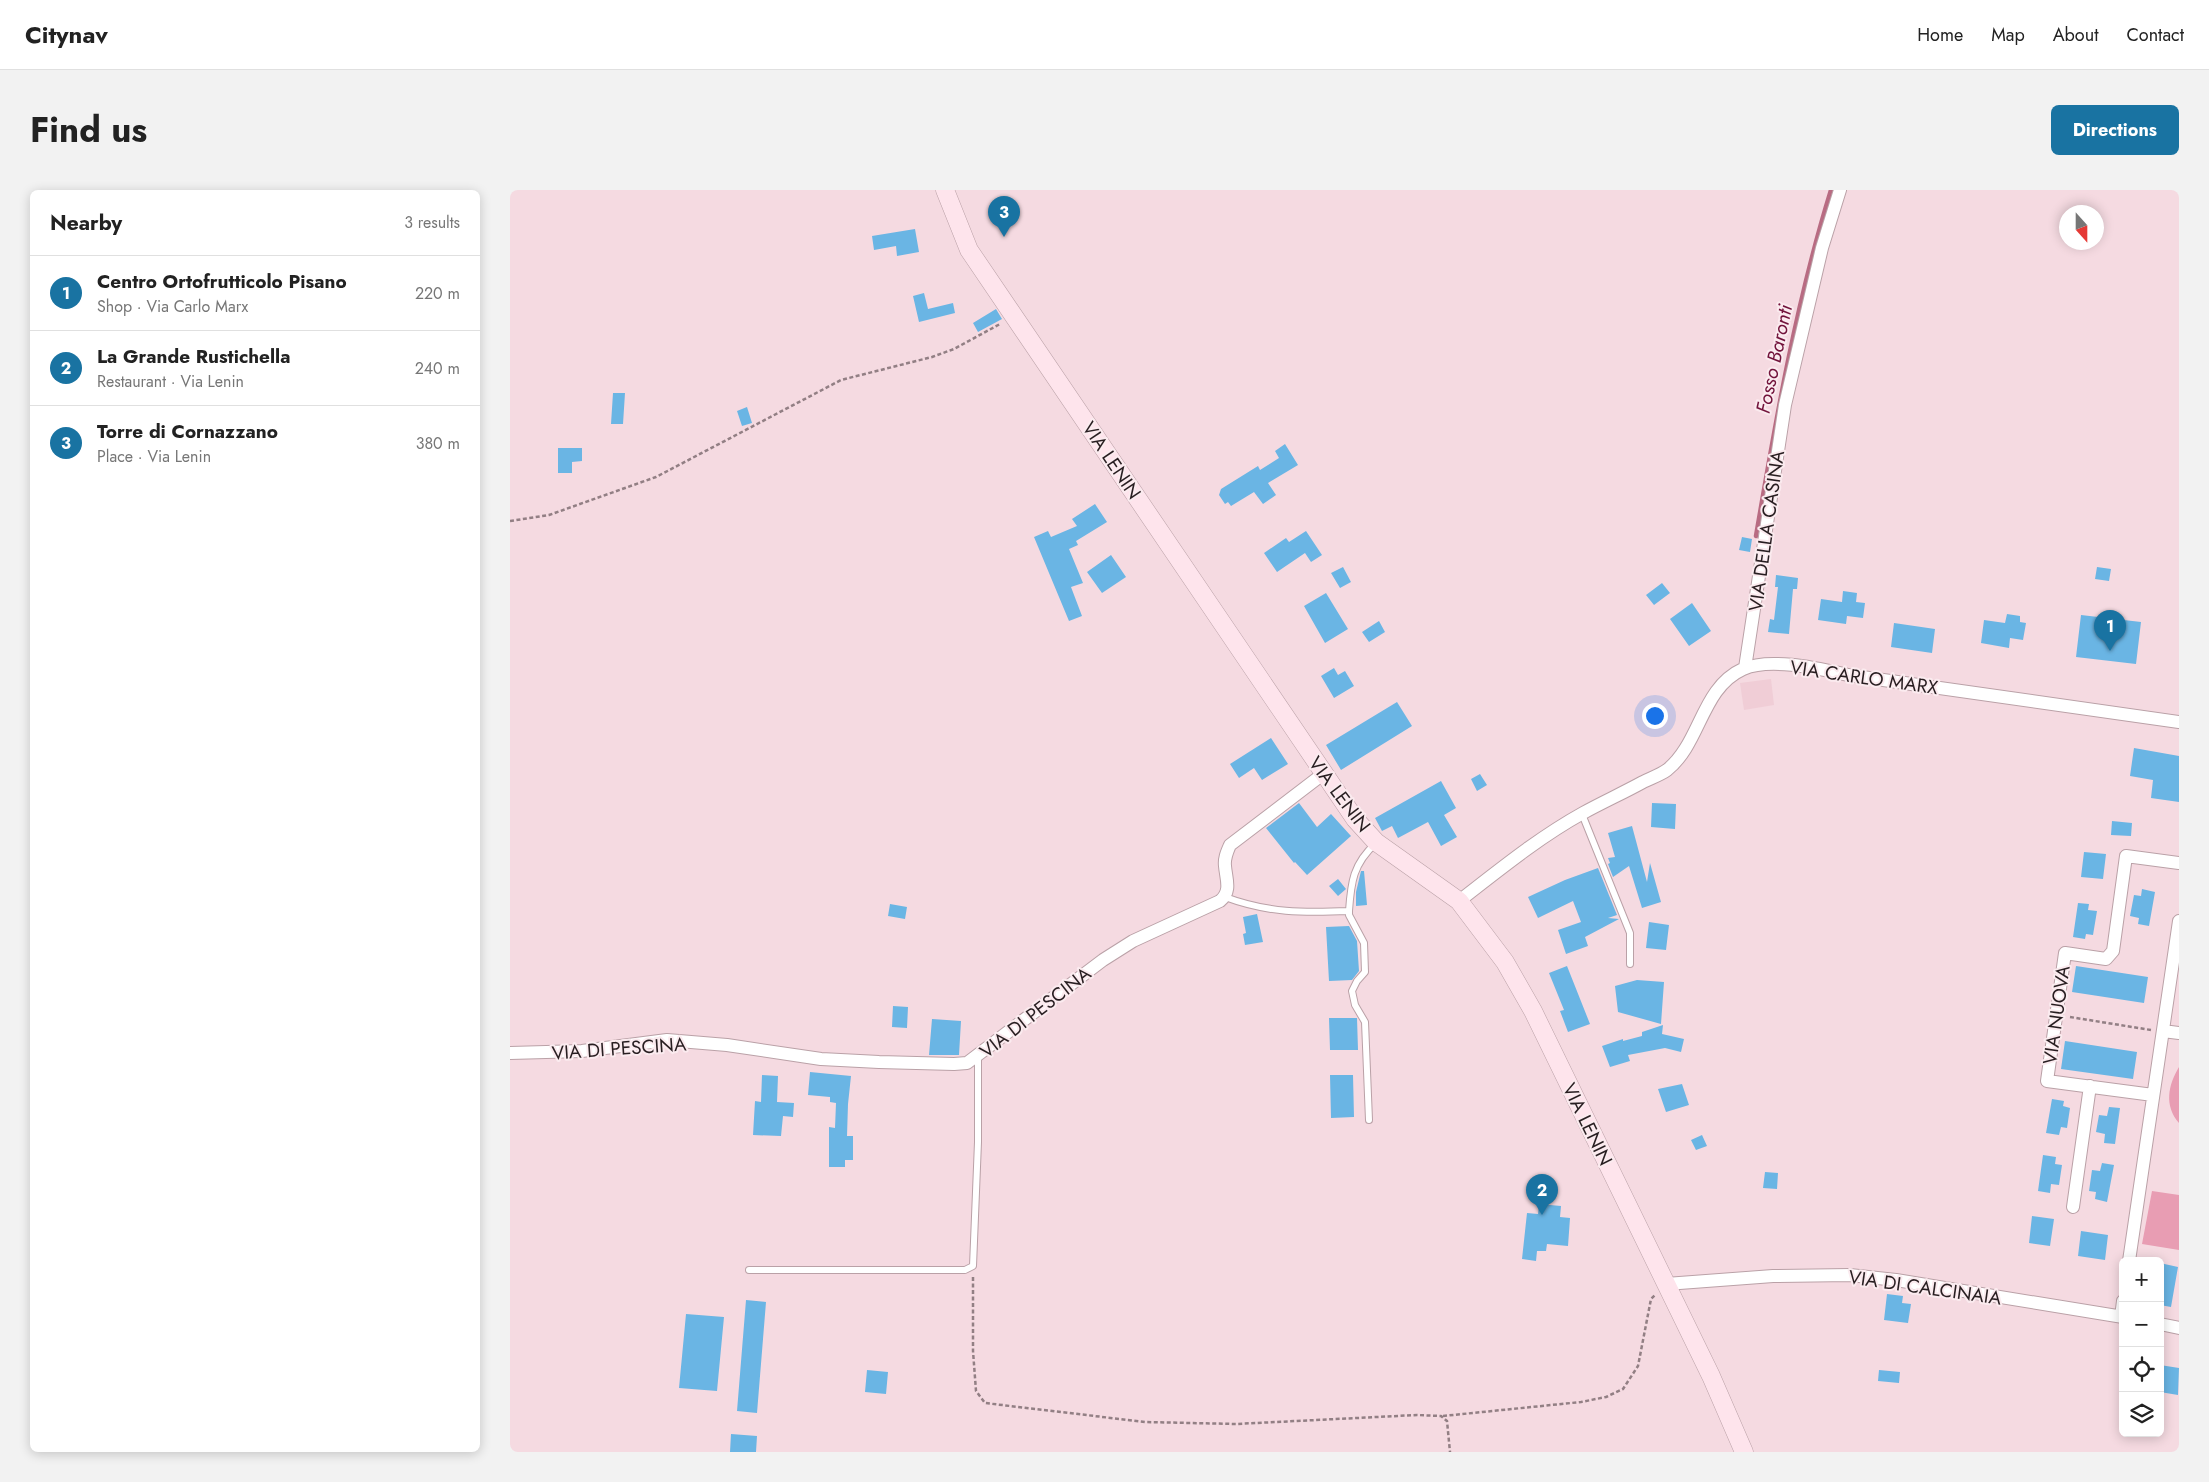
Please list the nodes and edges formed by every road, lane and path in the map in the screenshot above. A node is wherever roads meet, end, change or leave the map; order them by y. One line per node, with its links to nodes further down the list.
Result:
1 (945, 190): 3 (street, VIA LENIN)
2 (1840, 190): 5 (street, VIA DELLA CASINA)
3 (1014, 316): 4 (path); 7 (street, VIA LENIN)
4 (510, 521)
5 (1745, 668): 6 (street, VIA CARLO MARX); 8 (street, VIA CARLO MARX)
6 (2179, 722)
7 (1323, 774): 9 (street, VIA LENIN); 11 (street)
8 (1582, 814): 12 (street, VIA CARLO MARX); 15 (lane)
9 (1376, 842): 12 (street, VIA LENIN); 13 (lane)
10 (2179, 863): 16 (street, VIA NUOVA)
11 (1225, 897): 13 (lane); 20 (street, VIA DI PESCINA)
12 (1459, 901): 28 (street, VIA LENIN)
13 (1348, 911): 23 (lane)
14 (2179, 921): 17 (street)
15 (1630, 964)
16 (2056, 1015): 17 (path); 21 (street, VIA NUOVA)
17 (2158, 1031): 18 (street); 22 (street)
18 (2179, 1033)
19 (510, 1053): 20 (street, VIA DI PESCINA)
20 (978, 1056): 26 (lane)
21 (2090, 1086): 22 (street, VIA NUOVA); 24 (street)
22 (2153, 1095): 25 (street)
23 (1369, 1120)
24 (2072, 1207)
25 (2130, 1257)
26 (973, 1266): 27 (lane); 32 (path)
27 (749, 1270)
28 (1666, 1284): 29 (street, VIA DI CALCINAIA); 32 (path); 34 (street, VIA LENIN)
29 (2119, 1317)
30 (2164, 1325): 31 (street)
31 (2179, 1328)
32 (1441, 1416): 33 (path)
33 (1450, 1452)
34 (1744, 1452)

